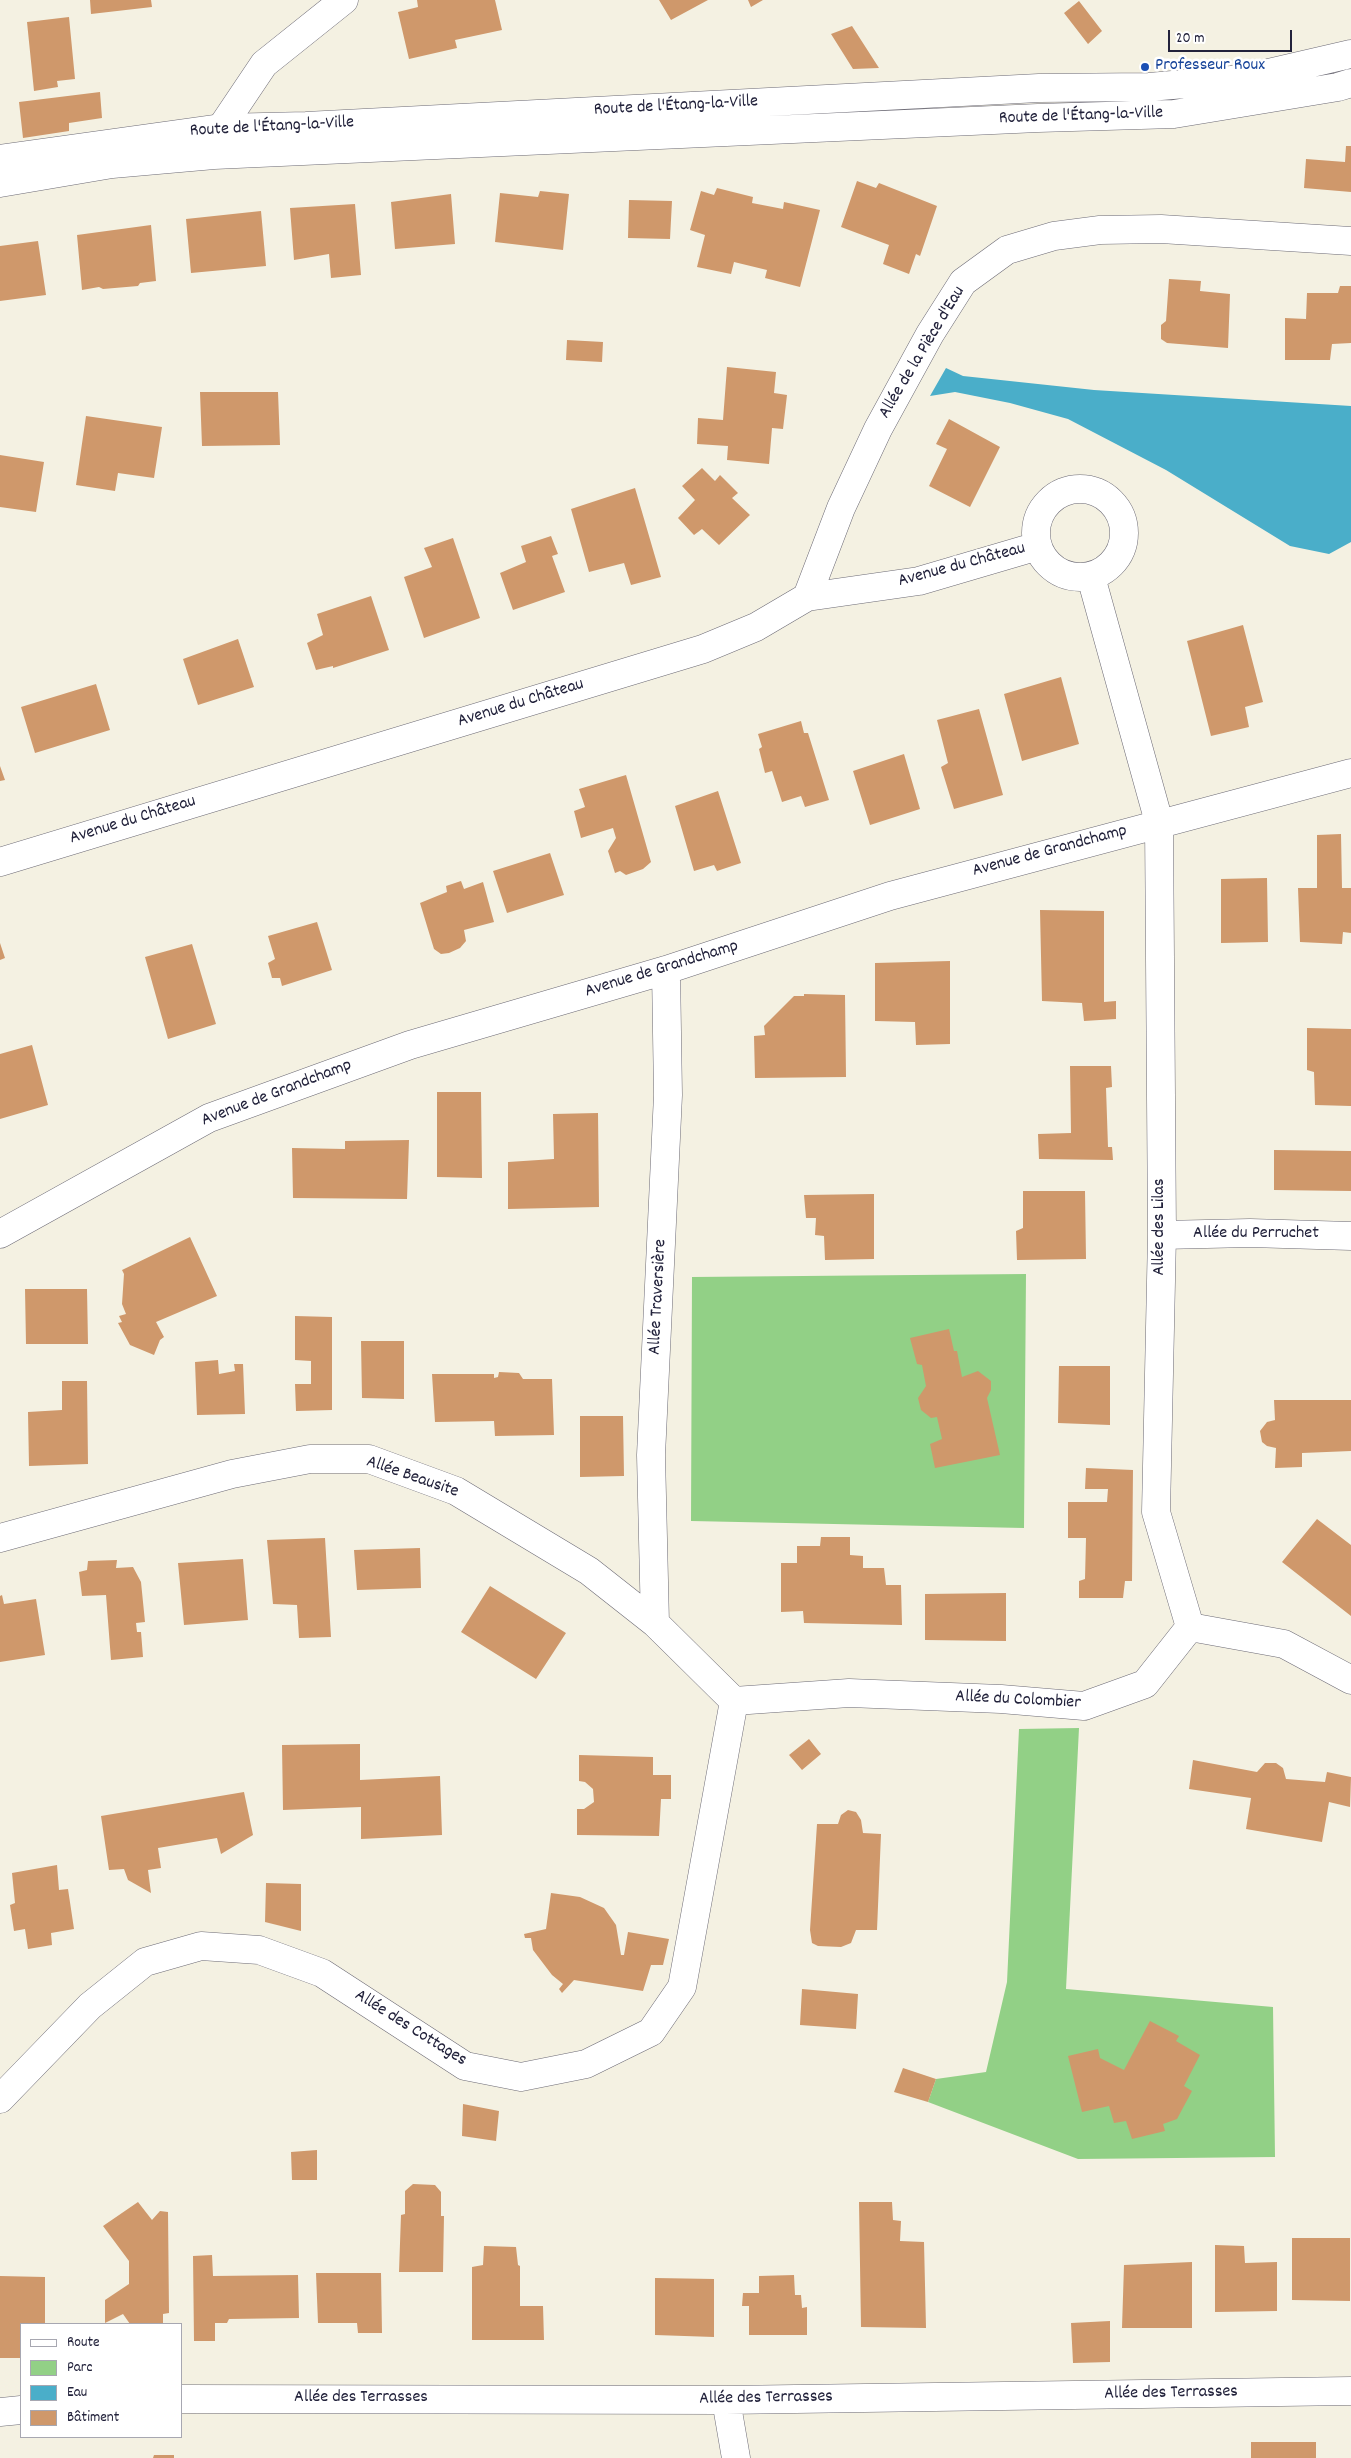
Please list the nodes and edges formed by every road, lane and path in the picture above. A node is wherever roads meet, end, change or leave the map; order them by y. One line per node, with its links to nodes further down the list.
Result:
1 (344, 0): 4 (street)
2 (1351, 54): 4 (street, Route de l'Étang-la-Ville)
3 (1351, 83): 5 (street, Route de l'Étang-la-Ville)
4 (221, 128): 5 (street); 6 (street, Route de l'Étang-la-Ville)
5 (214, 155): 7 (street, Route de l'Étang-la-Ville)
6 (0, 159)
7 (0, 183)
8 (1351, 241): 11 (street, Allée de la Pièce d'Eau)
9 (1038, 546): 10 (street); 10 (street); 11 (street, Avenue du Château)
10 (1091, 577): 13 (street, Allée des Lilas)
11 (807, 597): 14 (street, Avenue du Château)
12 (1351, 773): 13 (street, Avenue de Grandchamp)
13 (1159, 822): 15 (street, Avenue de Grandchamp); 17 (street, Allée des Lilas)
14 (0, 862)
15 (666, 970): 16 (street, Avenue de Grandchamp); 20 (street, Allée Traversière)
16 (0, 1234)
17 (1162, 1235): 18 (street, Allée du Perruchet); 21 (street, Allée des Lilas)
18 (1351, 1236)
19 (0, 1538): 20 (street, Allée Beausite)
20 (655, 1623): 23 (street, Allée Beausite)
21 (1190, 1627): 22 (street); 23 (street, Allée du Colombier)
22 (1351, 1680)
23 (734, 1701): 24 (street, Allée des Cottages)
24 (0, 2099)
25 (1351, 2391): 27 (street, Allée des Terrasses)
26 (182, 2399): 27 (street, Allée des Terrasses)
27 (726, 2400): 30 (street)
28 (20, 2410): 29 (street)
29 (0, 2412)
30 (736, 2458)

